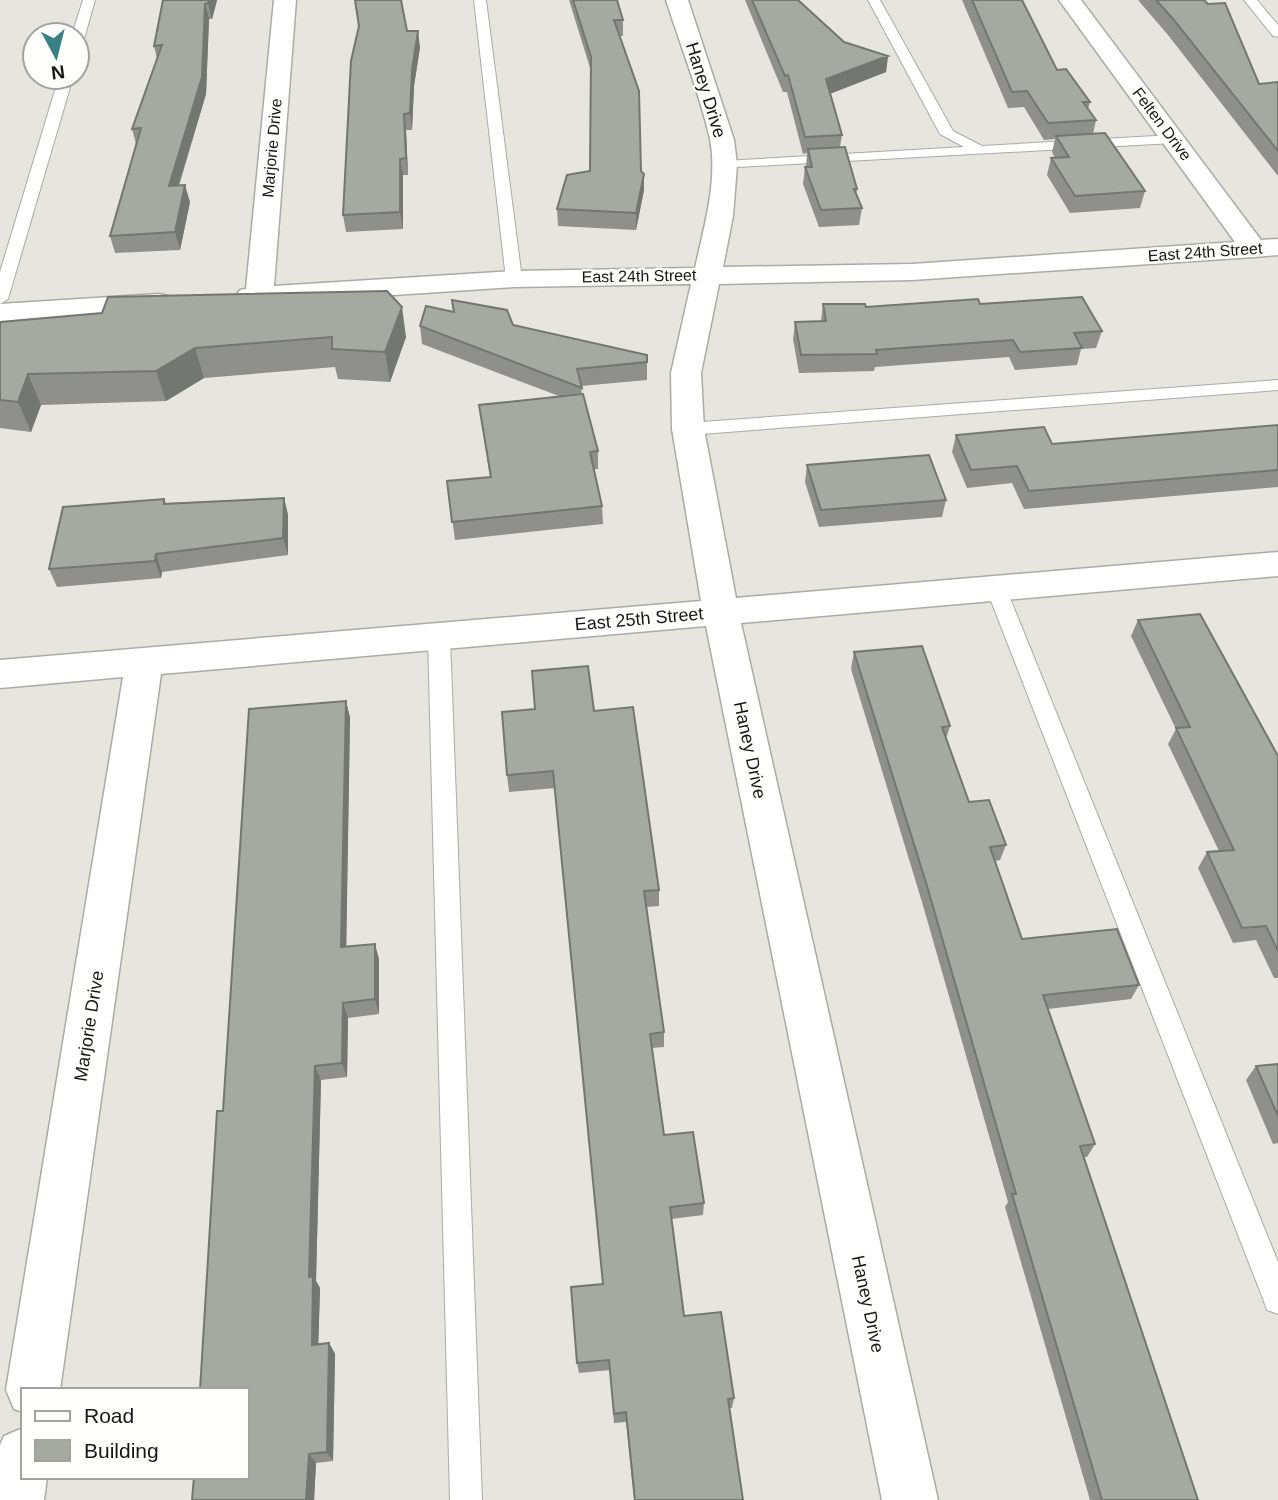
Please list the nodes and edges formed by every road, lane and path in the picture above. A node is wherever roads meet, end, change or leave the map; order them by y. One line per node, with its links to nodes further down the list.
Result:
1 (89, 0): 8 (lane)
2 (285, 0): 19 (street, Marjorie Drive)
3 (480, 0): 18 (lane)
4 (677, 0): 15 (street, Haney Drive)
5 (874, 0): 11 (lane)
6 (1070, 0): 12 (street, Felten Drive)
7 (1250, 0): 9 (lane)
8 (83, 21)
9 (1278, 33)
10 (62, 91): 20 (lane)
11 (947, 134): 13 (lane); 14 (lane)
12 (1173, 139): 13 (lane); 16 (street, Felten Drive)
13 (1006, 148): 14 (lane)
14 (910, 154): 15 (lane)
15 (724, 165): 17 (street, Haney Drive)
16 (1266, 248): 17 (street, East 24th Street)
17 (707, 275): 18 (street, East 24th Street); 23 (street, Haney Drive)
18 (514, 279): 19 (street, East 24th Street)
19 (259, 296): 21 (street, East 24th Street)
20 (0, 299)
21 (0, 313)
22 (1278, 385): 23 (lane)
23 (688, 429): 26 (street, Haney Drive)
24 (1274, 571): 25 (street, East 25th Street)
25 (996, 588): 26 (street, East 25th Street); 30 (lane)
26 (721, 612): 27 (street, East 25th Street); 35 (street, Haney Drive)
27 (439, 636): 28 (street, East 25th Street); 34 (lane)
28 (144, 662): 29 (street, East 25th Street); 31 (street, Marjorie Drive)
29 (0, 674)
30 (1278, 1299)
31 (33, 1388)
32 (21, 1468): 33 (street)
33 (16, 1500)
34 (466, 1500)
35 (910, 1500)

